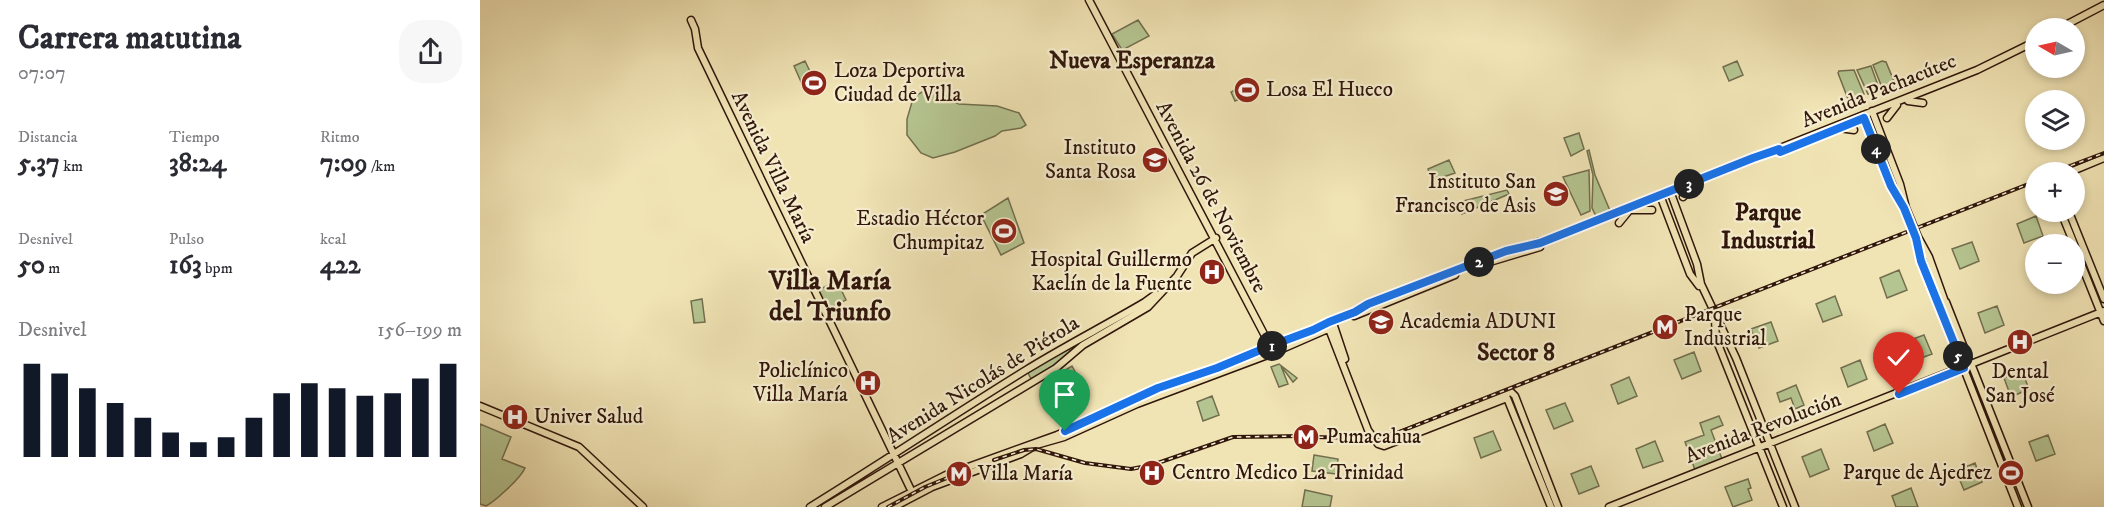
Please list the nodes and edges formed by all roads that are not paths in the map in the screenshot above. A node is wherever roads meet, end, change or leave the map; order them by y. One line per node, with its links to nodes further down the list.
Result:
1 (1090, 0): 39 (main road, Avenida 26 de Noviembre)
2 (2104, 7): 3 (main road); 5 (main road)
3 (2081, 18)
4 (691, 20): 71 (main road, Avenida Villa María)
5 (2085, 20)
6 (2025, 48): 9 (main road, Avenida Pachacútec)
7 (2025, 49): 12 (main road, Avenida Pachacútec)
8 (1996, 54): 9 (main road)
9 (2005, 57): 11 (main road, Avenida Pachacútec)
10 (1987, 59): 11 (main road)
11 (1984, 67): 12 (main road, Avenida Pachacútec)
12 (1966, 75): 14 (main road, Avenida Pachacútec); 15 (main road, Avenida Pachacútec)
13 (1901, 93): 15 (main road)
14 (1908, 101): 15 (main road, Avenida Pachacútec); 16 (main road)
15 (1898, 103): 17 (main road, Avenida Pachacútec); 17 (main road, Avenida Pachacútec); 19 (main road)
16 (1923, 103)
17 (1873, 113): 18 (main road, Avenida Pachacútec); 50 (main road)
18 (1864, 116): 20 (main road, Avenida Pachacútec); 23 (main road, Avenida Pachacútec); 50 (main road)
19 (1887, 118)
20 (1839, 128): 21 (main road); 24 (main road, Avenida Pachacútec)
21 (1854, 129)
22 (1792, 137): 23 (main road)
23 (1786, 146): 24 (main road, Avenida Pachacútec)
24 (1779, 150): 25 (main road, Avenida Pachacútec)
25 (1756, 159): 27 (main road, Avenida Pachacútec); 27 (main road); 30 (main road, Avenida Pachacútec)
26 (2104, 160): 28 (main road); 29 (main road)
27 (1734, 166): 31 (main road, Avenida Pachacútec)
28 (2085, 167)
29 (2085, 168)
30 (1696, 185): 31 (main road, Avenida Pachacútec); 33 (main road)
31 (1670, 190): 32 (main road, Avenida Pachacútec); 69 (main road)
32 (1659, 195): 36 (main road, Avenida Pachacútec); 36 (main road, Avenida Pachacútec); 70 (main road)
33 (1683, 197)
34 (1610, 209): 36 (main road)
35 (1652, 210): 36 (main road)
36 (1628, 211): 38 (main road); 41 (main road, Avenida Pachacútec)
37 (2073, 222): 48 (main road)
38 (1619, 223)
39 (1215, 238): 45 (main road, Avenida Nicolás de Piérola); 58 (main road, Avenida 26 de Noviembre)
40 (1504, 247): 41 (main road)
41 (1494, 258): 43 (main road, Avenida Pachacútec)
42 (2085, 271): 54 (main road)
43 (1452, 275): 46 (main road, Avenida Pachacútec); 47 (main road, Avenida Pachacútec)
44 (1424, 278): 46 (main road)
45 (1173, 280): 71 (main road, Avenida Nicolás de Piérola); 72 (main road, Avenida Nicolás de Piérola)
46 (1416, 286): 53 (main road, Avenida Pachacútec)
47 (1402, 297): 49 (main road); 52 (main road, Avenida Pachacútec)
48 (2104, 299)
49 (1412, 300)
50 (1942, 302): 59 (main road)
51 (1357, 304): 53 (main road)
52 (1370, 309): 55 (main road); 57 (main road, Avenida Pachacútec)
53 (1355, 312): 57 (main road, Avenida Pachacútec)
54 (2102, 312): 56 (main road); 59 (main road, Avenida Revolución)
55 (1367, 318)
56 (2104, 321)
57 (1330, 326): 58 (main road, Avenida Pachacútec); 61 (main road, Avenida Pachacútec); 65 (main road)
58 (1271, 349): 61 (main road, Avenida Pachacútec)
59 (1967, 366): 69 (main road, Avenida Revolución); 85 (main road); 86 (main road)
60 (1206, 367): 62 (main road)
61 (1217, 370): 62 (main road, Avenida Pachacútec); 63 (main road, Avenida Pachacútec)
62 (1202, 374): 63 (main road, Avenida Pachacútec)
63 (1179, 385): 67 (main road, Avenida Pachacútec)
64 (1509, 397): 68 (main road); 79 (main road); 80 (main road)
65 (1360, 404): 68 (main road); 68 (main road)
66 (480, 406): 75 (main road)
67 (1125, 406): 74 (main road, Avenida Pachacútec); 78 (main road, Avenida Pachacútec)
68 (1381, 441)
69 (1770, 444): 70 (main road, Avenida Revolución); 84 (main road)
70 (1760, 448): 81 (main road, Avenida Revolución); 82 (main road, Avenida Revolución); 83 (main road)
71 (893, 454): 72 (main road, Avenida Villa María); 76 (main road, Avenida Nicolás de Piérola)
72 (897, 463): 73 (main road, Avenida Villa María); 77 (main road, Avenida Nicolás de Piérola)
73 (910, 488)
74 (880, 506)
75 (644, 507)
76 (810, 507)
77 (825, 507)
78 (894, 507)
79 (1551, 507)
80 (1558, 507)
81 (1609, 507)
82 (1614, 507)
83 (1783, 507)
84 (1795, 507)
85 (2018, 507)
86 (2028, 507)

